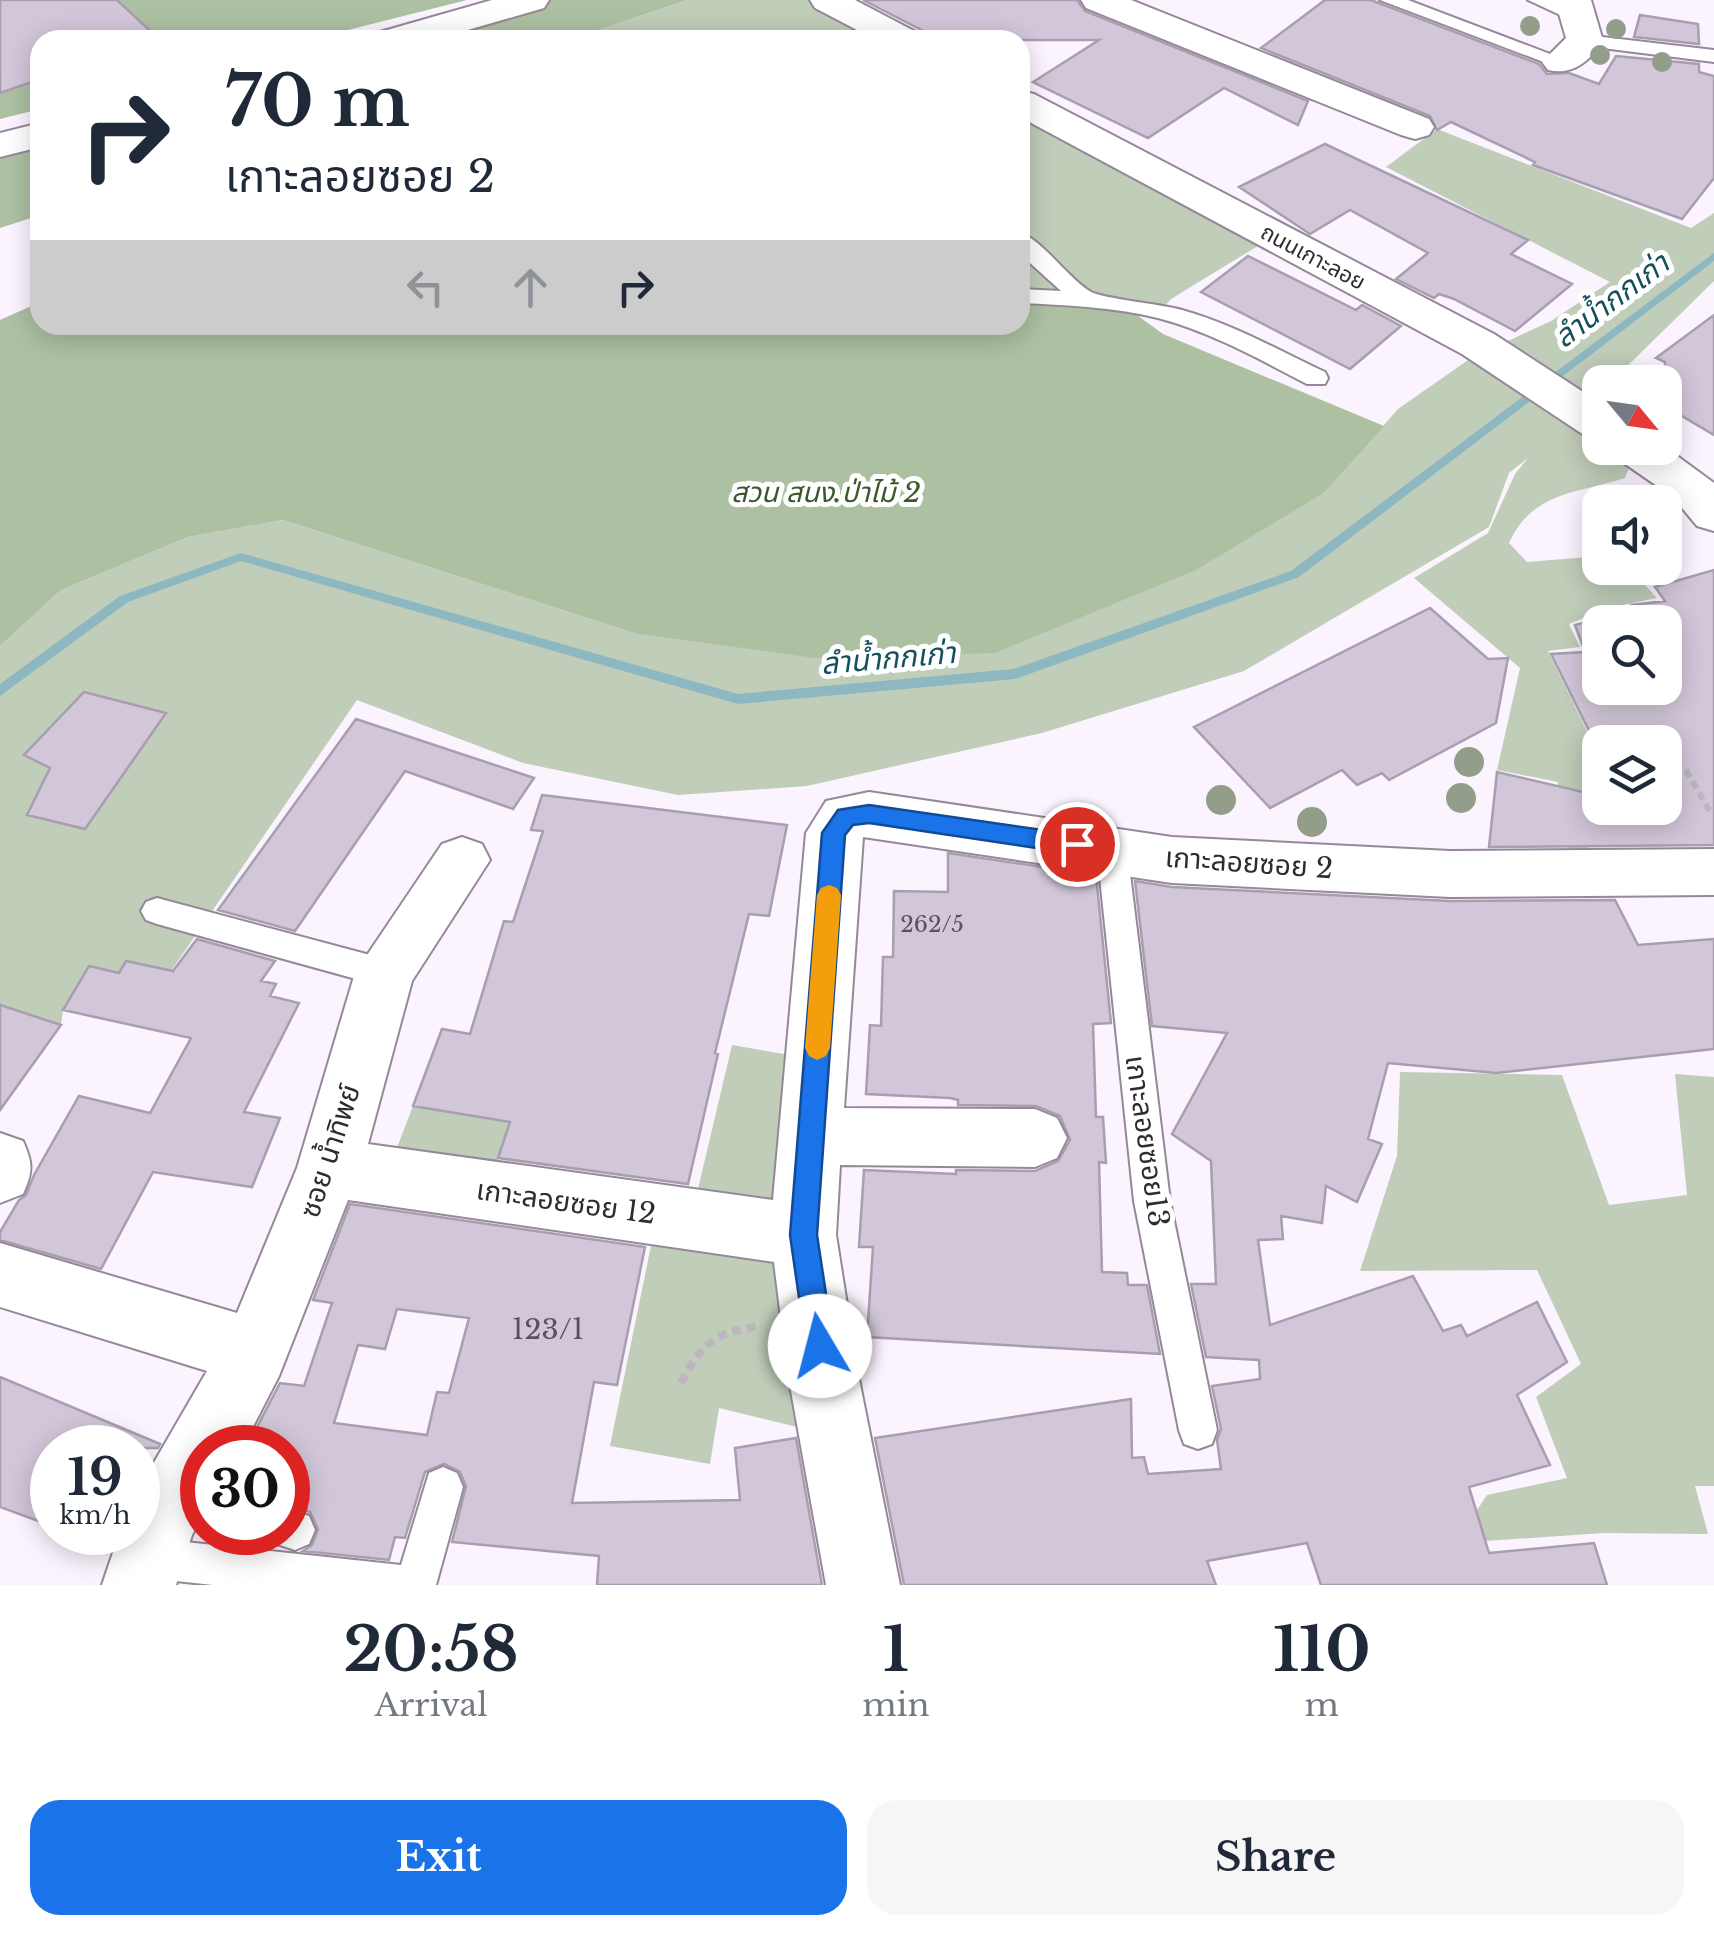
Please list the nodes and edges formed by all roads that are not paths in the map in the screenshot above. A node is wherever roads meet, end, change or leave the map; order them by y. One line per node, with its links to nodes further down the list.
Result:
1 (531, 0): 6 (street)
2 (828, 0): 7 (street)
3 (1100, 0): 11 (street)
4 (1390, 0): 8 (lane)
5 (1538, 0): 8 (lane)
6 (428, 30)
7 (884, 30)
8 (1574, 30): 9 (lane)
9 (1714, 56)
10 (1030, 107): 18 (street, ถนนเกาะลอย)
11 (1415, 127)
12 (30, 138): 13 (street)
13 (0, 146)
14 (1030, 251): 16 (lane)
15 (1030, 296): 16 (lane)
16 (1086, 299): 17 (lane)
17 (1316, 378)
18 (1582, 413)
19 (1665, 465): 20 (street, ถนนเกาะลอย)
20 (1706, 490)
21 (1112, 849): 23 (street, เกาะลอยซอย 2); 26 (street, เกาะลอยซอย 2); 35 (lane, เกาะลอยซอย13)
22 (462, 860): 25 (street, ซอย น้ำทิพย์)
23 (1714, 872)
24 (156, 911): 25 (lane)
25 (385, 973): 29 (street, ซอย น้ำทิพย์)
26 (811, 1136): 27 (street); 31 (street, เกาะลอยซอย 2)
27 (1034, 1138)
28 (0, 1162): 30 (street)
29 (329, 1168): 31 (street, เกาะลอยซอย 12); 33 (street, ซอย น้ำทิพย์)
30 (0, 1174)
31 (804, 1235): 41 (street, เกาะลอยซอย 2)
32 (0, 1275): 33 (street)
33 (255, 1352): 34 (street, ซอย น้ำทิพย์)
34 (215, 1425)
35 (1198, 1430)
36 (443, 1487): 40 (lane)
37 (180, 1504): 38 (street, ซอย น้ำทิพย์)
38 (163, 1546): 39 (lane)
39 (401, 1585)
40 (416, 1585)
41 (863, 1585)

